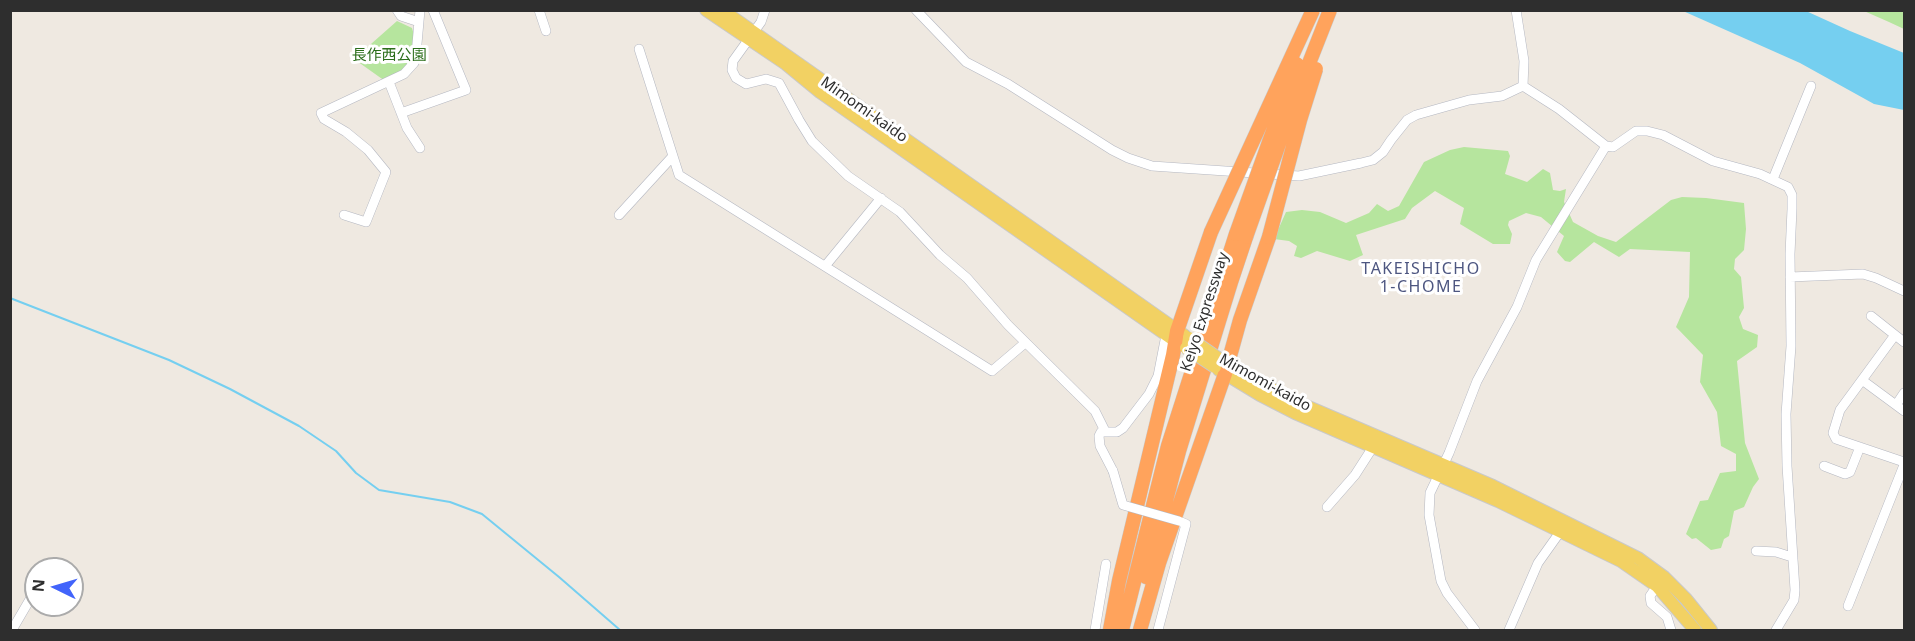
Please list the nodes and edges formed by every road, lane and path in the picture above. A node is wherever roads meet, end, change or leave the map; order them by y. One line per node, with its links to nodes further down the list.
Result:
1 (397, 10): 14 (street)
2 (420, 10): 14 (street)
3 (433, 10): 21 (street)
4 (539, 10): 15 (street)
5 (706, 10): 16 (main road, Mimomi-kaido)
6 (722, 10): 16 (main road, Mimomi-kaido)
7 (765, 10): 16 (street)
8 (916, 10): 19 (street)
9 (1313, 10): 35 (highway, bridge)
10 (1318, 10): 29 (highway, Keiyo Expressway, bridge)
11 (1330, 10): 29 (highway, Keiyo Expressway, bridge)
12 (1336, 10): 38 (highway, bridge)
13 (1516, 10): 19 (street)
14 (419, 22): 18 (street)
15 (546, 31)
16 (751, 36): 26 (street); 35 (main road, Mimomi-kaido)
17 (639, 49): 24 (street)
18 (388, 82): 21 (street); 27 (street)
19 (1523, 86): 22 (street)
20 (1811, 86): 25 (street)
21 (401, 113): 23 (street)
22 (1606, 146): 25 (street); 47 (street)
23 (420, 148)
24 (673, 156): 28 (street); 30 (street)
25 (1773, 179): 31 (street)
26 (881, 198): 30 (street); 37 (street)
27 (344, 215)
28 (619, 215)
29 (1241, 236): 60 (highway, Keiyo Expressway); 61 (highway, Keiyo Expressway)
30 (826, 265): 37 (street)
31 (1790, 277): 32 (street); 52 (street)
32 (1905, 291)
33 (1873, 321): 34 (street)
34 (1895, 335): 36 (street); 39 (street)
35 (1179, 339): 38 (main road, Mimomi-kaido, bridge); 43 (street); 59 (highway)
36 (1905, 342)
37 (1025, 343): 43 (street)
38 (1222, 366): 44 (main road, Mimomi-kaido); 47 (main road, Mimomi-kaido); 62 (highway)
39 (1862, 380): 41 (street); 45 (street)
40 (1905, 393): 41 (street)
41 (1896, 405): 42 (street)
42 (1905, 411)
43 (1105, 431): 63 (street, bridge)
44 (1373, 447): 47 (main road, Mimomi-kaido); 49 (street)
45 (1860, 447): 46 (street); 48 (street)
46 (1905, 463): 55 (street)
47 (1440, 470): 50 (main road, Mimomi-kaido); 54 (main road, Mimomi-kaido); 64 (street)
48 (1828, 470)
49 (1328, 507)
50 (1560, 532): 54 (main road, Mimomi-kaido); 65 (street)
51 (1756, 551): 52 (street)
52 (1792, 557): 69 (street)
53 (1106, 564): 58 (street)
54 (1660, 582): 66 (street); 67 (main road, Mimomi-kaido); 68 (main road, Mimomi-kaido)
55 (1848, 606)
56 (24, 610): 57 (street)
57 (12, 630)
58 (1095, 630)
59 (1110, 630)
60 (1122, 630)
61 (1133, 630)
62 (1140, 630)
63 (1158, 630)
64 (1475, 630)
65 (1509, 630)
66 (1671, 630)
67 (1695, 630)
68 (1711, 630)
69 (1776, 630)

